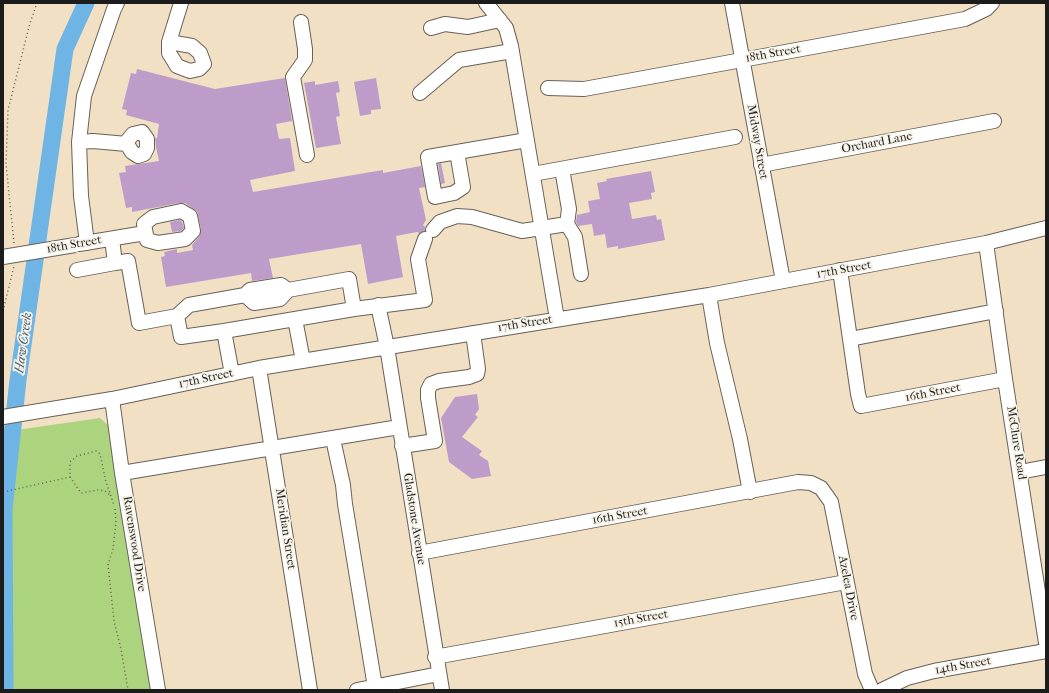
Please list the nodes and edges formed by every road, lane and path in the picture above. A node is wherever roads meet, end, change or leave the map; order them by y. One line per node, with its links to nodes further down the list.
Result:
1 (37, 3): 22 (path)
2 (117, 3): 18 (street)
3 (181, 3): 10 (street)
4 (486, 3): 7 (street)
5 (732, 3): 12 (street, Midway Street)
6 (992, 3): 12 (street, 18th Street)
7 (500, 20): 9 (street); 11 (street)
8 (301, 22): 21 (street)
9 (431, 28)
10 (169, 42)
11 (512, 50): 14 (street); 17 (street)
12 (742, 60): 13 (street, 18th Street); 23 (street, Midway Street)
13 (548, 88)
14 (420, 93)
15 (994, 121): 23 (street, Orchard Lane)
16 (735, 137): 25 (street)
17 (527, 140): 20 (street); 26 (street)
18 (79, 142): 19 (street); 33 (street)
19 (127, 144)
20 (457, 152)
21 (307, 155)
22 (6, 164): 24 (path); 34 (path)
23 (762, 165): 40 (street, Midway Street)
24 (3, 167)
25 (562, 169): 26 (street); 27 (street)
26 (533, 174): 28 (street)
27 (567, 224): 28 (street); 39 (street)
28 (542, 228): 42 (street); 48 (street)
29 (1046, 228): 32 (street, 17th Street)
30 (146, 233): 31 (street, 18th Street)
31 (112, 239): 33 (street, 18th Street); 36 (street)
32 (986, 243): 38 (street, 17th Street); 45 (street, McClure Road)
33 (81, 244): 35 (street, 18th Street, bridge)
34 (14, 246)
35 (8, 259): 44 (path)
36 (115, 263): 37 (street); 46 (street)
37 (77, 270)
38 (840, 270): 40 (street, 17th Street); 51 (street)
39 (581, 274)
40 (783, 281): 41 (street, 17th Street)
41 (709, 294): 48 (street, 17th Street); 69 (street)
42 (378, 305): 43 (street); 52 (street, Gladstone Avenue)
43 (354, 309): 46 (street); 47 (street)
44 (3, 311)
45 (996, 311): 51 (street); 56 (street, McClure Road)
46 (177, 316): 49 (street)
47 (295, 318): 49 (street); 53 (street)
48 (557, 319): 50 (street, 17th Street)
49 (224, 331): 55 (street)
50 (473, 333): 52 (street, 17th Street); 61 (street)
51 (850, 339): 56 (street, 16th Street)
52 (387, 347): 53 (street, 17th Street); 59 (street, Gladstone Avenue)
53 (303, 361): 54 (street, 17th Street)
54 (259, 368): 55 (street, 17th Street); 62 (street, Meridian Street)
55 (232, 374): 57 (street, 17th Street)
56 (1005, 379): 64 (street, McClure Road)
57 (112, 399): 58 (street, 17th Street); 65 (street, Ravenswood Drive)
58 (3, 417)
59 (399, 427): 60 (street); 61 (street, Gladstone Avenue)
60 (333, 439): 62 (street); 77 (street)
61 (402, 446): 71 (street, Gladstone Avenue)
62 (272, 449): 65 (street); 80 (street, Meridian Street)
63 (1046, 467): 64 (street)
64 (1020, 472): 73 (street, McClure Road)
65 (122, 473): 79 (street, Ravenswood Drive)
66 (70, 477): 68 (path); 70 (path); 70 (path)
67 (821, 488): 69 (street, 16th Street); 72 (street, Azelea Drive)
68 (3, 492)
69 (750, 492): 71 (street, 16th Street)
70 (111, 496): 78 (path)
71 (419, 553): 75 (street, Gladstone Avenue)
72 (846, 582): 75 (street, 15th Street); 83 (street, Azelea Drive)
73 (1046, 643)
74 (1046, 651): 84 (street, 14th Street)
75 (435, 657): 76 (street, Gladstone Avenue)
76 (439, 674): 77 (street); 82 (street, Gladstone Avenue)
77 (375, 687): 81 (street)
78 (128, 690)
79 (158, 690)
80 (310, 690)
81 (357, 690)
82 (442, 690)
83 (872, 690)
84 (882, 690)

